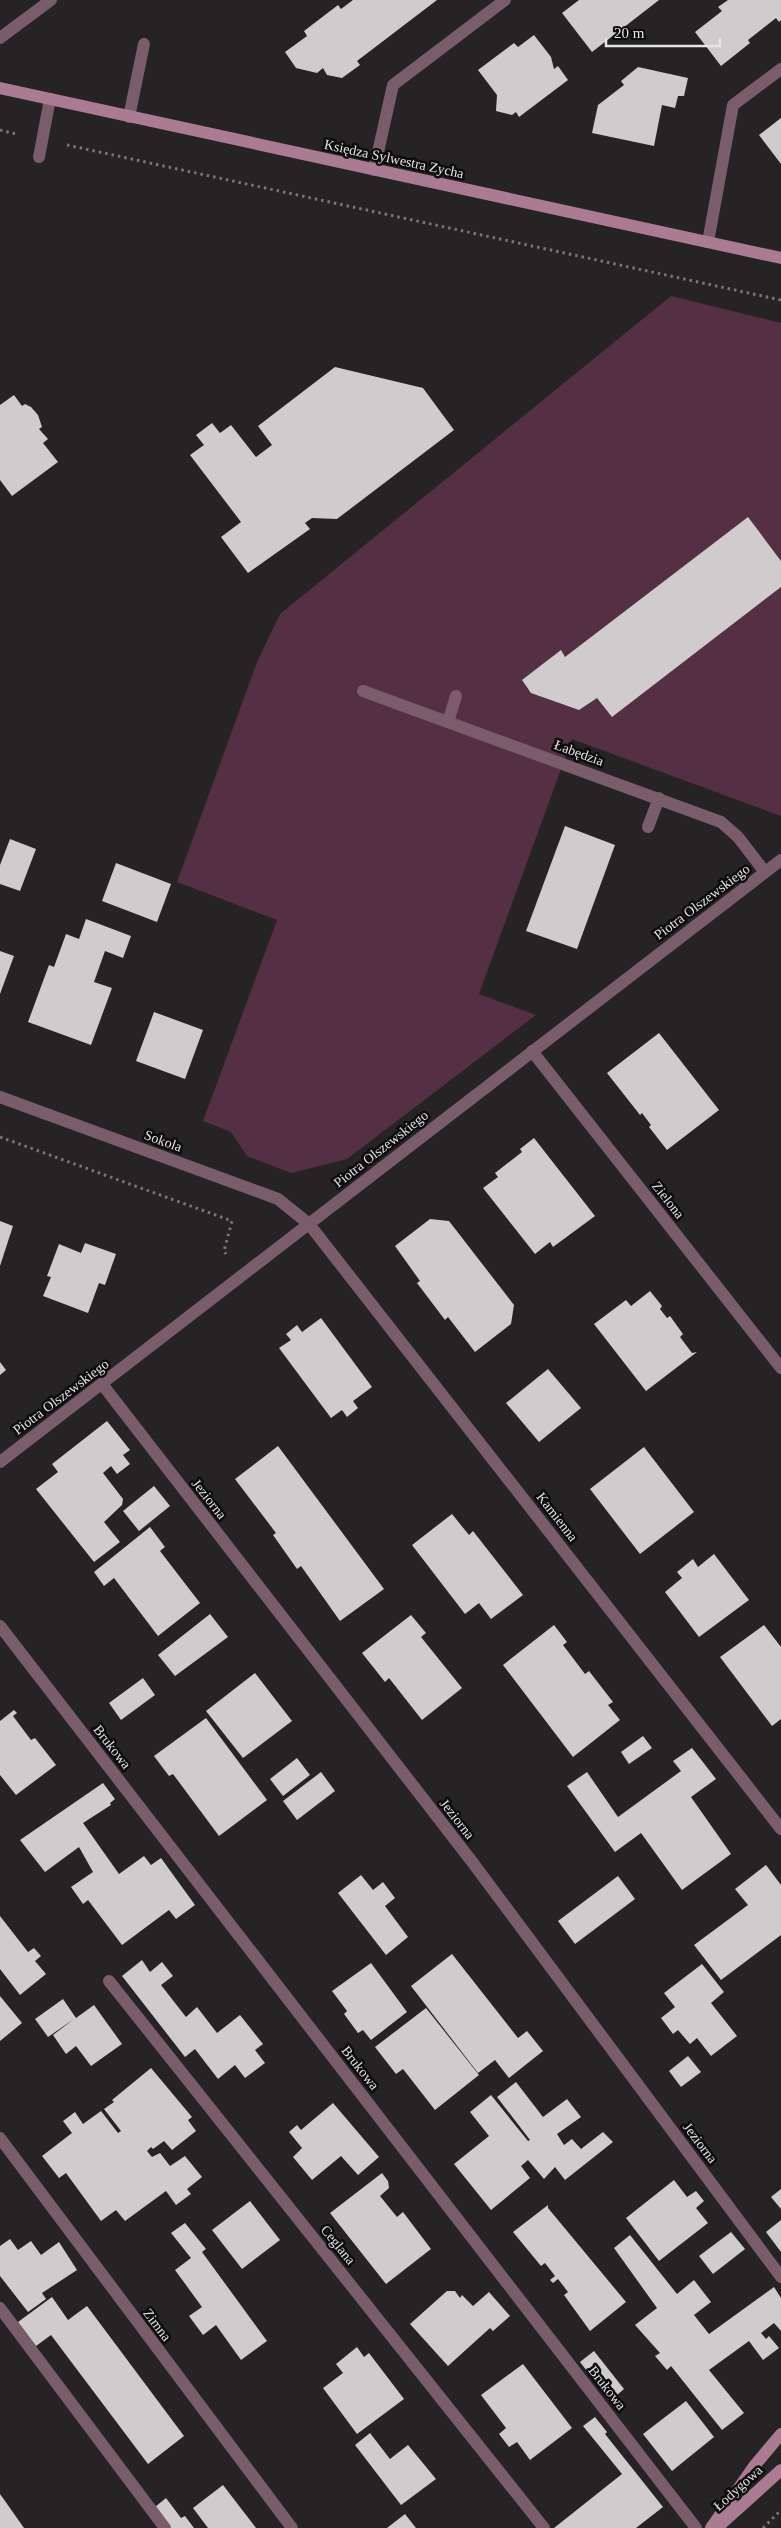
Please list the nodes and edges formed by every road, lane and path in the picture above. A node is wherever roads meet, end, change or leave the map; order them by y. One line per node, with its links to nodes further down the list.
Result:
1 (51, 0): 3 (street)
2 (505, 0): 12 (street)
3 (0, 38)
4 (144, 44): 8 (street)
5 (781, 69): 13 (street)
6 (0, 88): 7 (street, Księdza Sylwestra Zycha)
7 (50, 99): 8 (street, Księdza Sylwestra Zycha); 10 (street)
8 (129, 117): 12 (street, Księdza Sylwestra Zycha)
9 (0, 130): 10 (path)
10 (42, 139): 11 (street); 15 (path)
11 (39, 157)
12 (374, 170): 13 (street, Księdza Sylwestra Zycha)
13 (708, 242): 14 (street, Księdza Sylwestra Zycha)
14 (781, 258)
15 (781, 300)
16 (363, 691): 18 (street, Łabędzia)
17 (456, 696): 18 (street)
18 (448, 722): 19 (street, Łabędzia)
19 (659, 798): 20 (street); 22 (street, Łabędzia)
20 (648, 827)
21 (781, 860): 22 (street, Piotra Olszewskiego)
22 (766, 872): 23 (street, Piotra Olszewskiego)
23 (532, 1051): 26 (street, Piotra Olszewskiego); 28 (street, Zielona)
24 (0, 1097): 26 (street, Sokola)
25 (0, 1137): 27 (path)
26 (309, 1224): 27 (street, Piotra Olszewskiego); 32 (street, Kamienna)
27 (242, 1275): 29 (street, Piotra Olszewskiego)
28 (781, 1368)
29 (102, 1384): 30 (street, Piotra Olszewskiego); 35 (street, Jeziorna)
30 (0, 1462)
31 (0, 1626): 43 (street, Brukowa)
32 (781, 1829)
33 (109, 1981): 42 (street, Ceglana)
34 (0, 2138): 41 (street, Zimna)
35 (781, 2277)
36 (0, 2308): 40 (street)
37 (781, 2434): 44 (street)
38 (781, 2470): 45 (street, Łodygowa)
39 (781, 2510): 46 (path)
40 (165, 2528)
41 (292, 2528)
42 (544, 2528)
43 (696, 2528)
44 (711, 2528)
45 (716, 2528)
46 (762, 2528)

